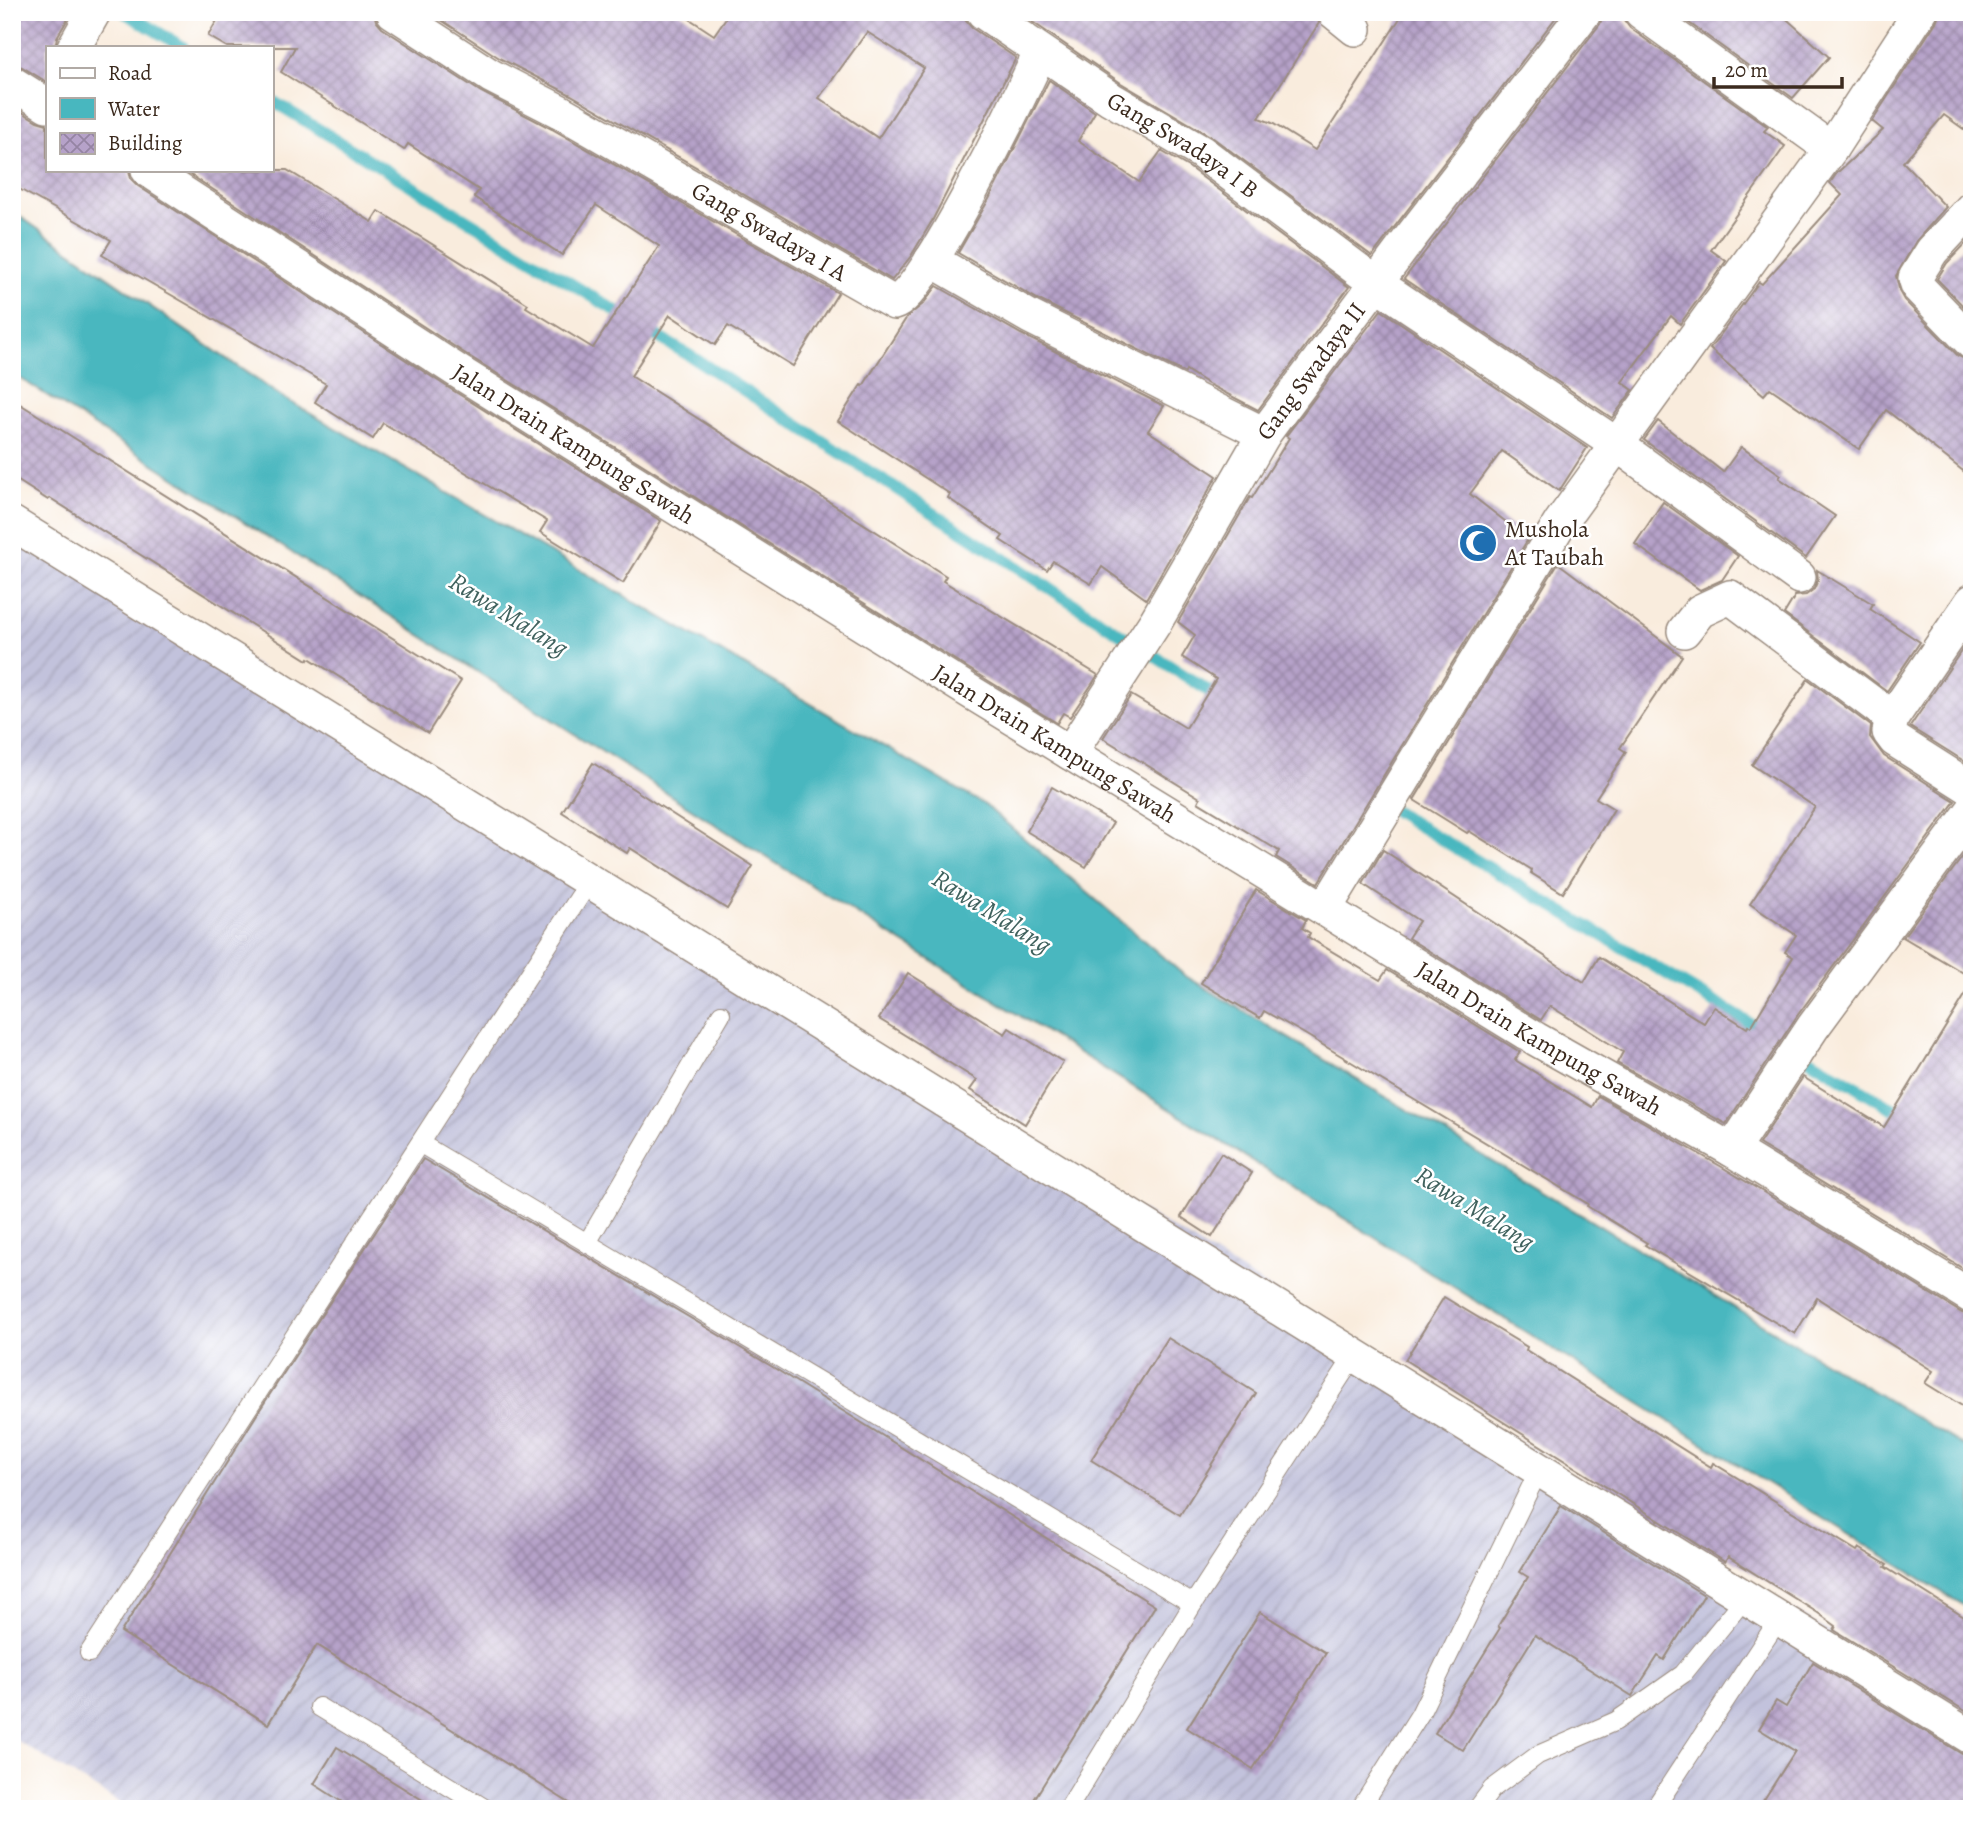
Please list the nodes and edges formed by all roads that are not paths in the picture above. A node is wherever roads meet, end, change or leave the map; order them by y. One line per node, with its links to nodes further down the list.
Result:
1 (393, 12): 12 (street, Gang Swadaya I A)
2 (983, 12): 6 (street, Gang Swadaya I B)
3 (1585, 12): 13 (street, Gang Swadaya II)
4 (1641, 12): 9 (street)
5 (1920, 12): 9 (street)
6 (1041, 53): 12 (street, Gang Swadaya I A); 13 (street, Gang Swadaya I B)
7 (12, 83): 8 (street)
8 (46, 101)
9 (1831, 149): 16 (street)
10 (151, 172): 22 (street, Jalan Drain Kampung Sawah)
11 (1972, 208): 14 (street)
12 (931, 260): 15 (street)
13 (1377, 284): 15 (street, Gang Swadaya II); 16 (street, Gang Swadaya I B)
14 (1972, 343)
15 (1264, 434): 22 (street, Gang Swadaya II)
16 (1616, 444): 18 (street, Gang Swadaya I B); 26 (street)
17 (12, 523): 25 (street)
18 (1799, 577)
19 (1972, 601): 21 (street)
20 (1684, 631): 21 (street)
21 (1893, 729): 23 (street)
22 (1070, 752): 26 (street, Jalan Drain Kampung Sawah)
23 (1972, 789)
24 (1972, 811): 29 (street)
25 (589, 882): 28 (lane); 32 (street)
26 (1325, 908): 29 (street, Jalan Drain Kampung Sawah)
27 (721, 1014): 30 (lane)
28 (421, 1144): 30 (lane); 37 (lane)
29 (1732, 1150): 31 (street, Jalan Drain Kampung Sawah)
30 (587, 1243): 35 (lane)
31 (1972, 1297)
32 (1354, 1356): 33 (street); 35 (lane)
33 (1539, 1470): 34 (street); 42 (lane)
34 (1745, 1598): 36 (street); 43 (lane)
35 (1193, 1604): 41 (lane)
36 (1779, 1619): 39 (street); 44 (lane)
37 (89, 1653)
38 (319, 1707): 40 (lane)
39 (1972, 1738)
40 (486, 1809)
41 (1068, 1809)
42 (1360, 1809)
43 (1476, 1809)
44 (1654, 1809)

